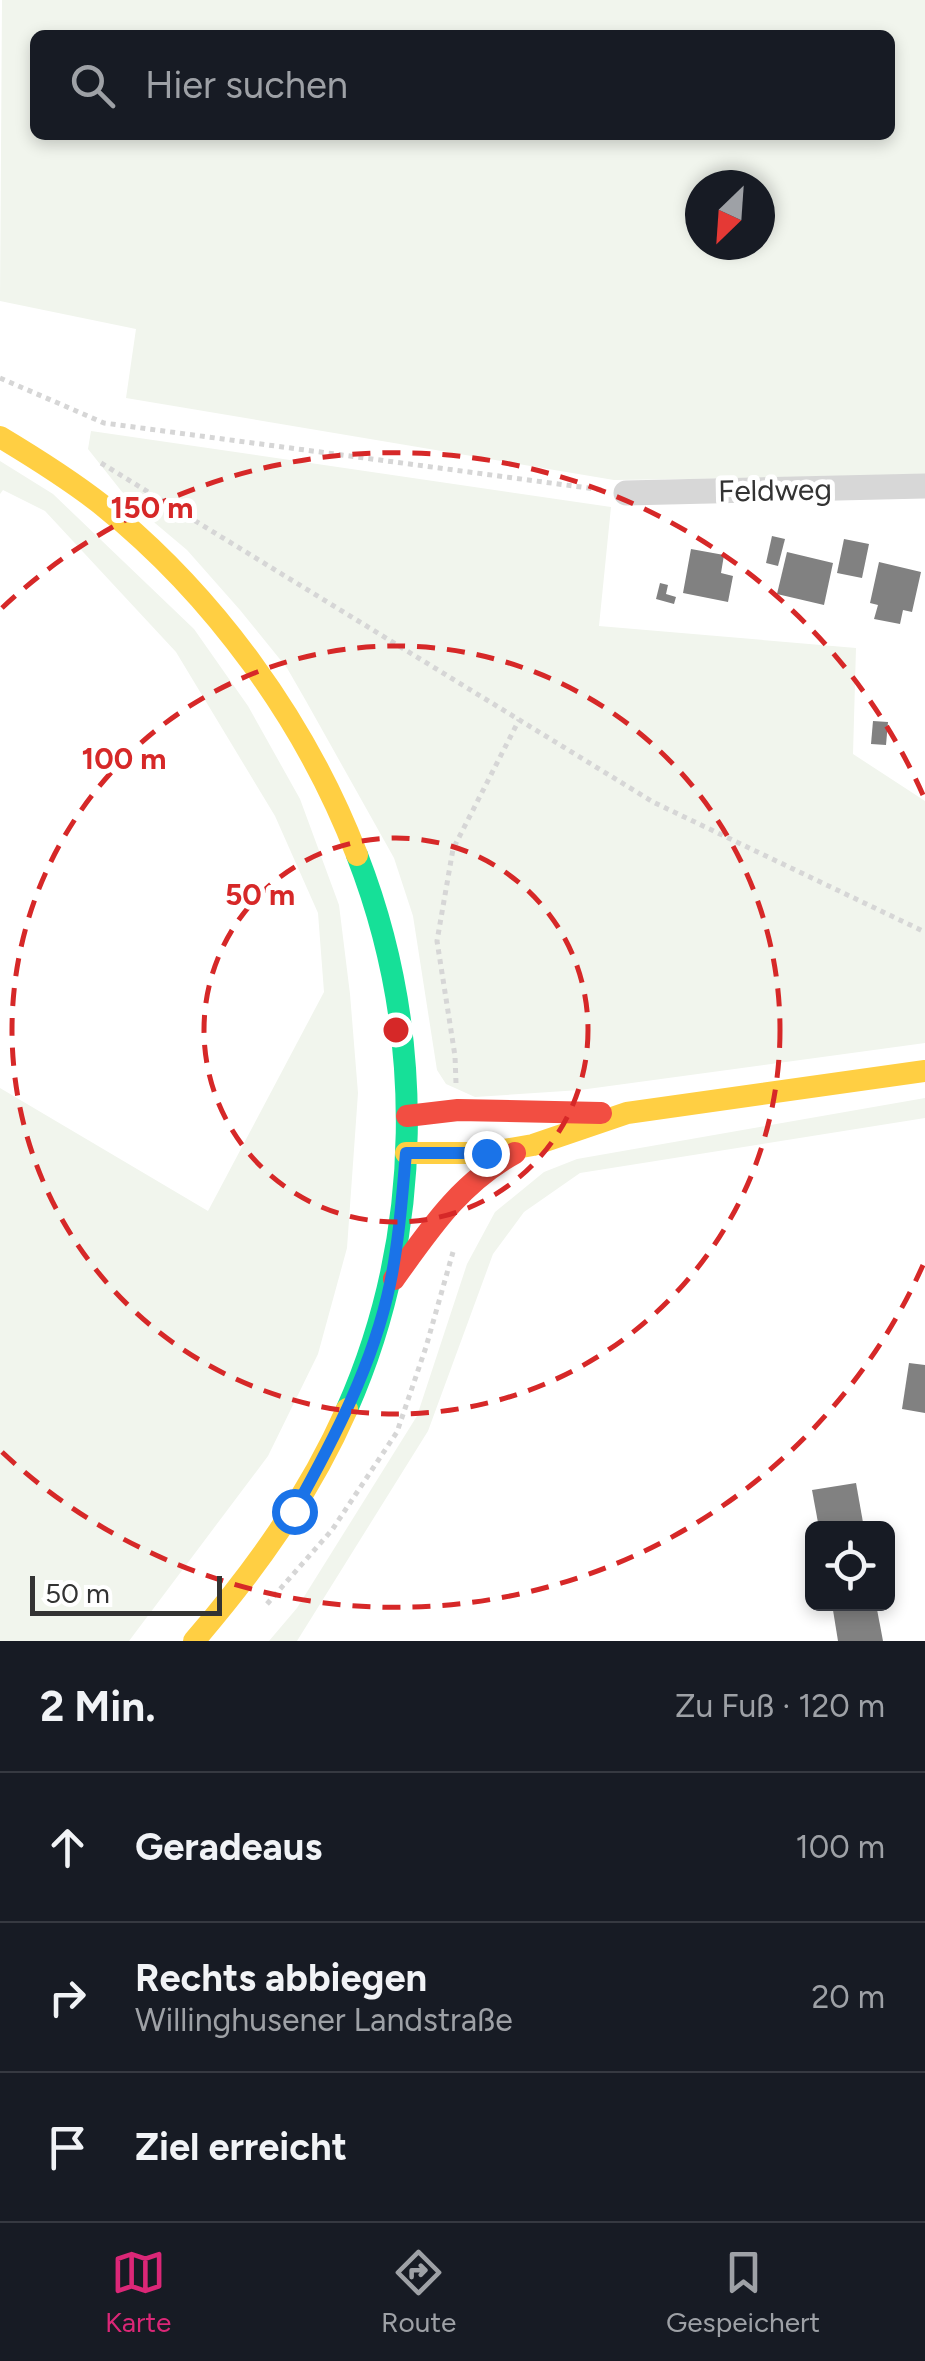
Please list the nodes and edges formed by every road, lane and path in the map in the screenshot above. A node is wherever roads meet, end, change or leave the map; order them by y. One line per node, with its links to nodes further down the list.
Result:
1 (0, 378): 5 (path)
2 (0, 437): 8 (main road)
3 (100, 463): 6 (path)
4 (925, 486): 5 (street, Feldweg)
5 (626, 494)
6 (520, 720): 7 (path); 10 (path)
7 (925, 932)
8 (399, 1011): 10 (main road); 12 (main road)
9 (925, 1070): 11 (main road)
10 (458, 1110): 11 (main road); 12 (main road)
11 (627, 1113): 13 (main road)
12 (407, 1135): 13 (main road); 14 (main road)
13 (532, 1145): 14 (main road)
14 (390, 1284): 15 (main road)
15 (194, 1641)

